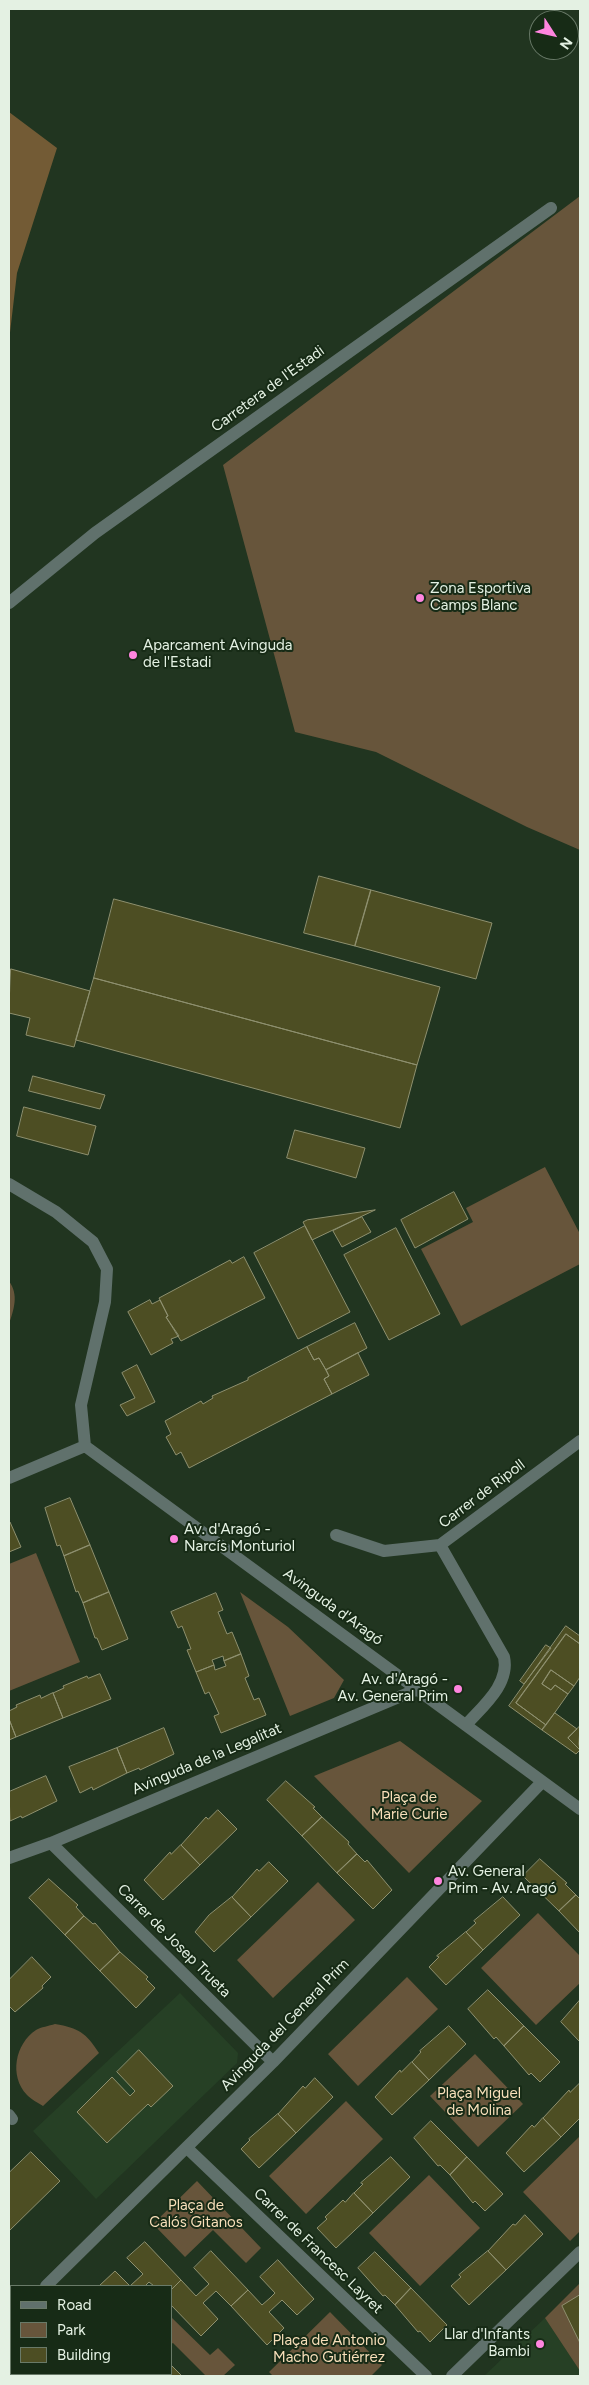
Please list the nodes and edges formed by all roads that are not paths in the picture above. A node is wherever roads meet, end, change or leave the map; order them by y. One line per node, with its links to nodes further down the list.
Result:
1 (550, 208): 2 (street, Carretera de l'Estadi)
2 (9, 604)
3 (9, 1184): 5 (street)
4 (580, 1441): 8 (street, Carrer de Ripoll)
5 (85, 1446): 6 (street); 9 (street, Avinguda d'Aragó)
6 (9, 1478)
7 (336, 1535): 8 (street, Carrer de Ripoll)
8 (440, 1546): 10 (street)
9 (418, 1689): 10 (street, Avinguda d'Aragó); 13 (street, Avinguda de la Legalitat)
10 (466, 1725): 11 (street, Avinguda d'Aragó)
11 (542, 1782): 12 (street, Avinguda d'Aragó); 15 (street, Avinguda del General Prim)
12 (580, 1809)
13 (51, 1843): 14 (street, Avinguda de la Legalitat); 15 (street, Carrer de Josep Trueta)
14 (9, 1858)
15 (273, 2062): 16 (street, Avinguda del General Prim)
16 (187, 2148): 18 (street, Avinguda del General Prim); 19 (street, Carrer de Francesc Layret)
17 (580, 2252): 20 (street)
18 (47, 2285)
19 (426, 2376)
20 (452, 2376)

